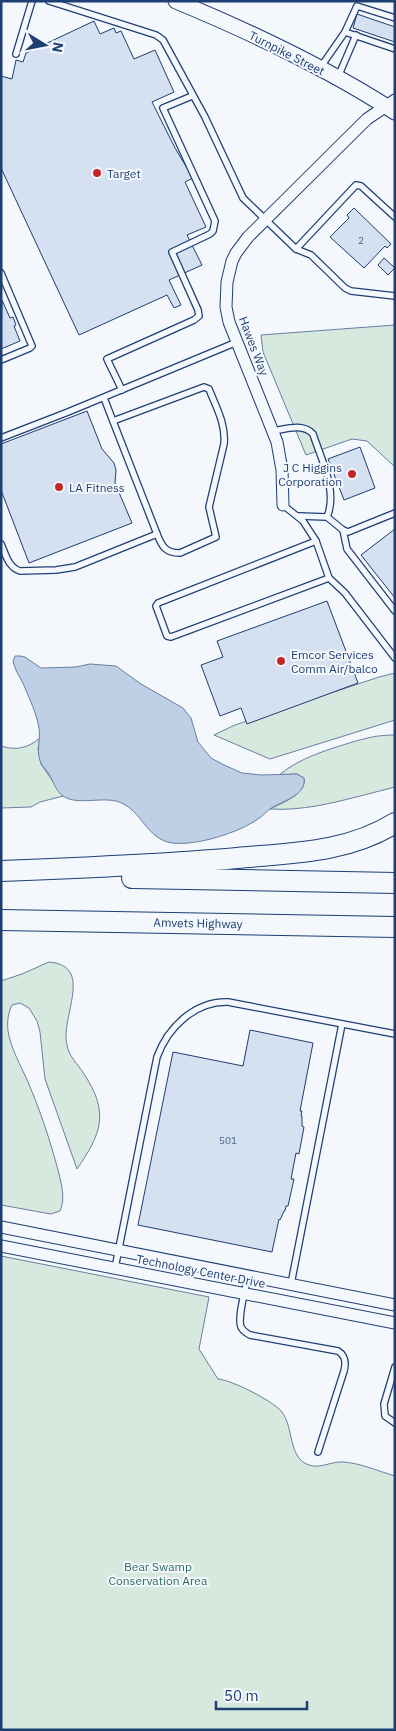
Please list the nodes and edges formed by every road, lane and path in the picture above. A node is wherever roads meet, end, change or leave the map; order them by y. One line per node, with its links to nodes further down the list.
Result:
1 (32, 1): 8 (lane)
2 (49, 1): 11 (lane)
3 (176, 1): 9 (main road, Turnpike Street)
4 (395, 18): 5 (lane)
5 (345, 32): 6 (lane); 9 (lane)
6 (356, 35): 7 (lane); 10 (lane)
7 (395, 49)
8 (16, 54)
9 (319, 69): 10 (main road, Turnpike Street)
10 (337, 79): 12 (main road, Turnpike Street)
11 (192, 96): 14 (lane); 20 (lane)
12 (392, 106): 14 (street, Hawes Way)
13 (395, 217): 15 (lane)
14 (266, 220): 15 (lane); 18 (street, Hawes Way)
15 (296, 249): 17 (lane)
16 (1, 273): 19 (lane)
17 (395, 296)
18 (237, 342): 20 (lane); 23 (street, Hawes Way)
19 (1, 360)
20 (122, 390): 21 (lane)
21 (104, 398): 22 (lane); 24 (lane)
22 (113, 421): 30 (lane); 30 (lane)
23 (272, 431): 25 (street, Hawes Way); 28 (lane)
24 (1, 438)
25 (283, 505): 27 (lane)
26 (395, 513): 29 (lane)
27 (299, 516): 28 (lane); 31 (lane)
28 (327, 516): 29 (lane)
29 (343, 530): 34 (lane)
30 (157, 534): 32 (lane)
31 (316, 542): 33 (lane); 33 (lane)
32 (1, 544)
33 (329, 578): 35 (lane)
34 (395, 611)
35 (395, 658)
36 (395, 823): 37 (highway)
37 (1, 871)
38 (1, 876): 39 (highway)
39 (395, 883)
40 (1, 920): 41 (highway, Amvets Highway)
41 (296, 925): 42 (highway, Amvets Highway); 43 (highway)
42 (395, 927)
43 (395, 932)
44 (342, 1024): 45 (lane); 48 (lane); 51 (lane)
45 (395, 1034)
46 (1, 1227): 48 (street, Technology Center Drive)
47 (1, 1246): 49 (street, Technology Center Drive)
48 (118, 1250): 49 (lane); 50 (street, Technology Center Drive)
49 (115, 1268): 52 (street, Technology Center Drive)
50 (248, 1276): 51 (street, Technology Center Drive); 52 (lane)
51 (291, 1284): 53 (street, Technology Center Drive)
52 (245, 1294): 54 (street, Technology Center Drive); 57 (lane)
53 (395, 1304)
54 (395, 1323)
55 (395, 1367): 56 (lane)
56 (395, 1423)
57 (318, 1452)

